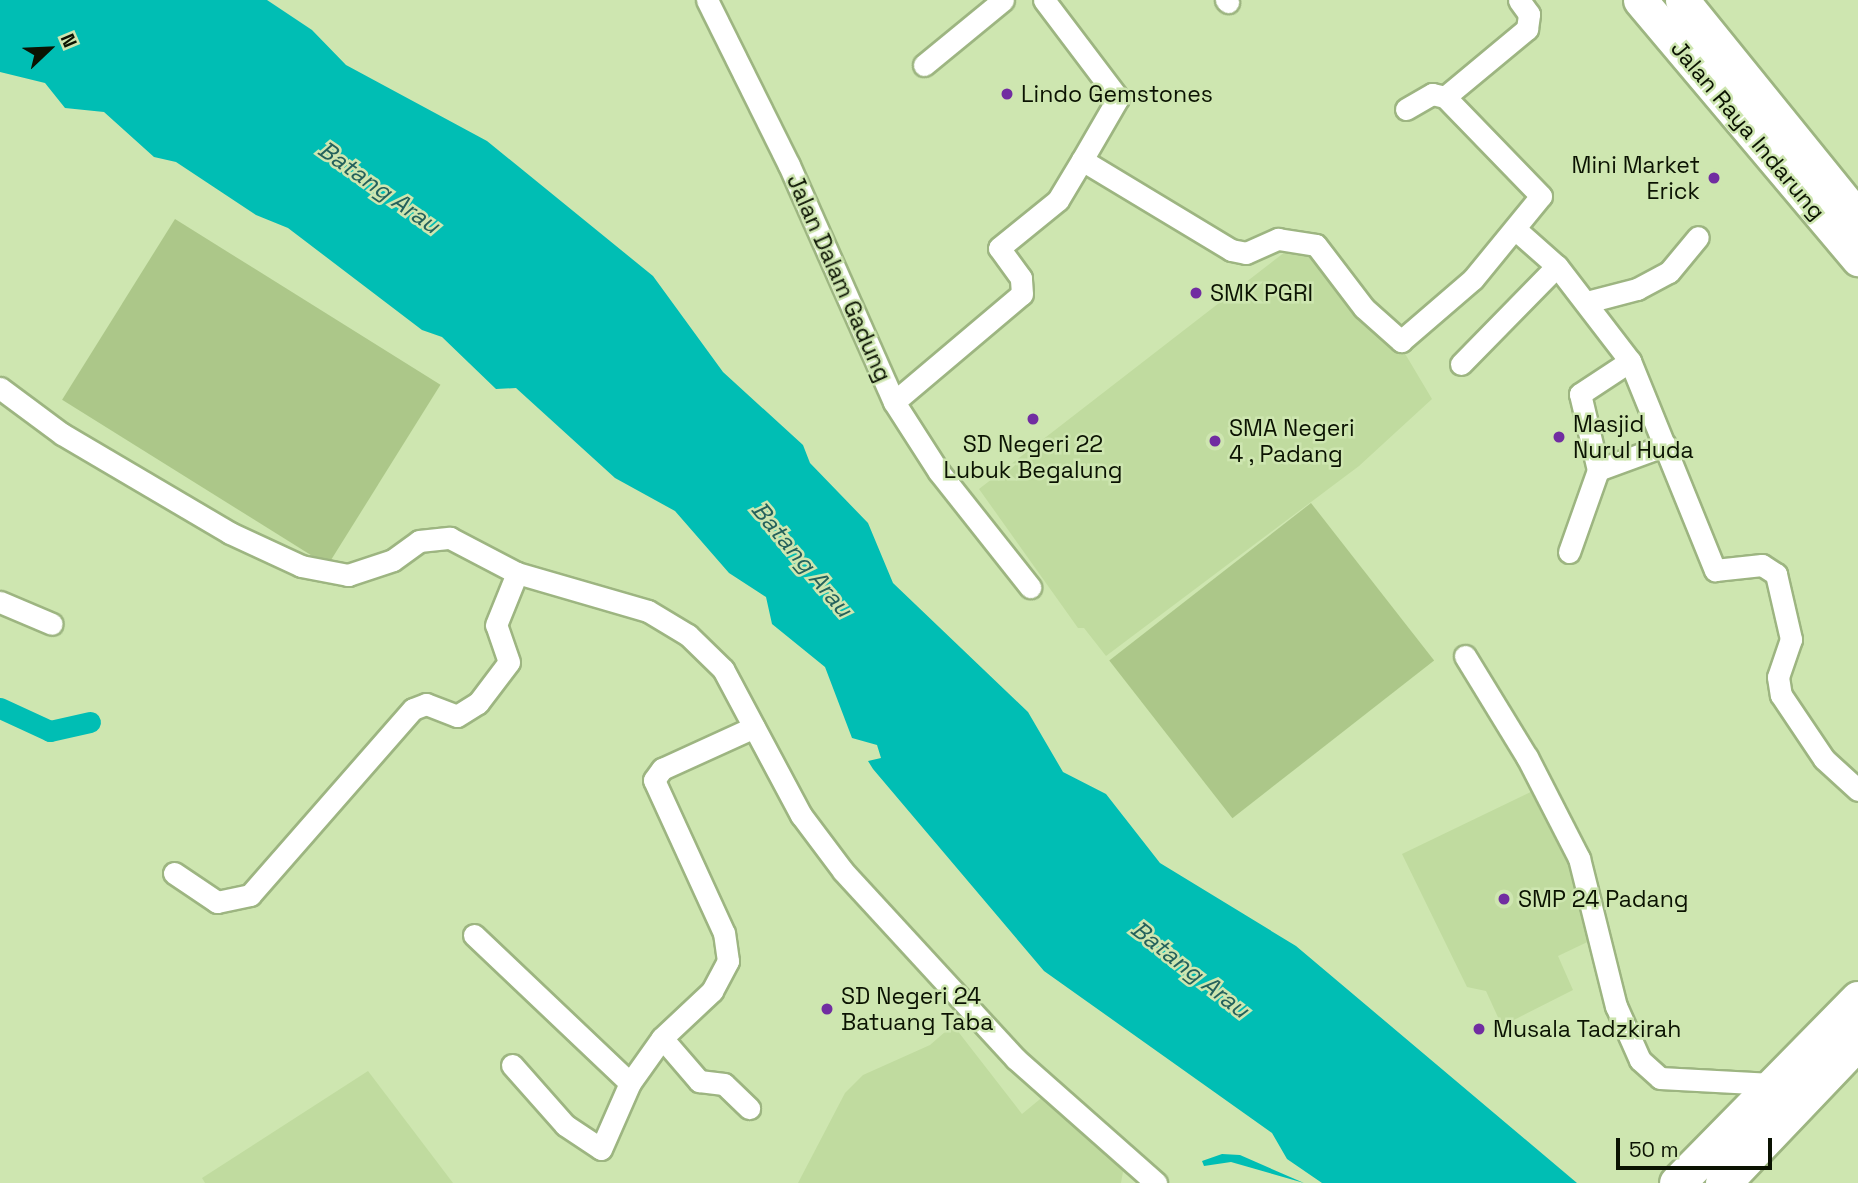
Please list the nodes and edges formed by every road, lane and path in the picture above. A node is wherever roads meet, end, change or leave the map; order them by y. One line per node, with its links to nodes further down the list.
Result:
1 (707, 0): 21 (street, Jalan Dalam Gadung)
2 (1003, 0): 8 (street)
3 (1044, 0): 11 (street)
4 (1519, 0): 9 (street)
5 (1640, 0): 7 (main road, Jalan Raya Indarung)
6 (1690, 10): 7 (main road); 12 (main road, Jalan Raya Indarung)
7 (1672, 41): 15 (main road, Jalan Raya Indarung)
8 (924, 65)
9 (1445, 97): 10 (street); 13 (street)
10 (1406, 108)
11 (1082, 160): 13 (street); 21 (street)
12 (1858, 217)
13 (1516, 229): 16 (street)
14 (1698, 237): 17 (street)
15 (1858, 260)
16 (1557, 266): 17 (street); 19 (street)
17 (1587, 302): 18 (street)
18 (1630, 361): 22 (street); 23 (street)
19 (1461, 364)
20 (0, 388): 25 (street)
21 (894, 402): 26 (street, Jalan Dalam Gadung)
22 (1666, 445): 23 (street); 31 (street)
23 (1598, 470): 24 (street)
24 (1569, 552)
25 (517, 573): 30 (street); 32 (street)
26 (1030, 587)
27 (0, 602): 28 (street)
28 (52, 624)
29 (1465, 656): 39 (street)
30 (754, 727): 35 (street); 42 (street)
31 (1858, 790)
32 (174, 873)
33 (474, 935): 38 (street)
34 (1858, 999): 39 (highway)
35 (663, 1038): 38 (street); 40 (street)
36 (1858, 1041): 41 (highway)
37 (512, 1065): 38 (street)
38 (630, 1083)
39 (1772, 1084): 43 (highway)
40 (749, 1108)
41 (1735, 1176)
42 (1156, 1183)
43 (1677, 1183)

